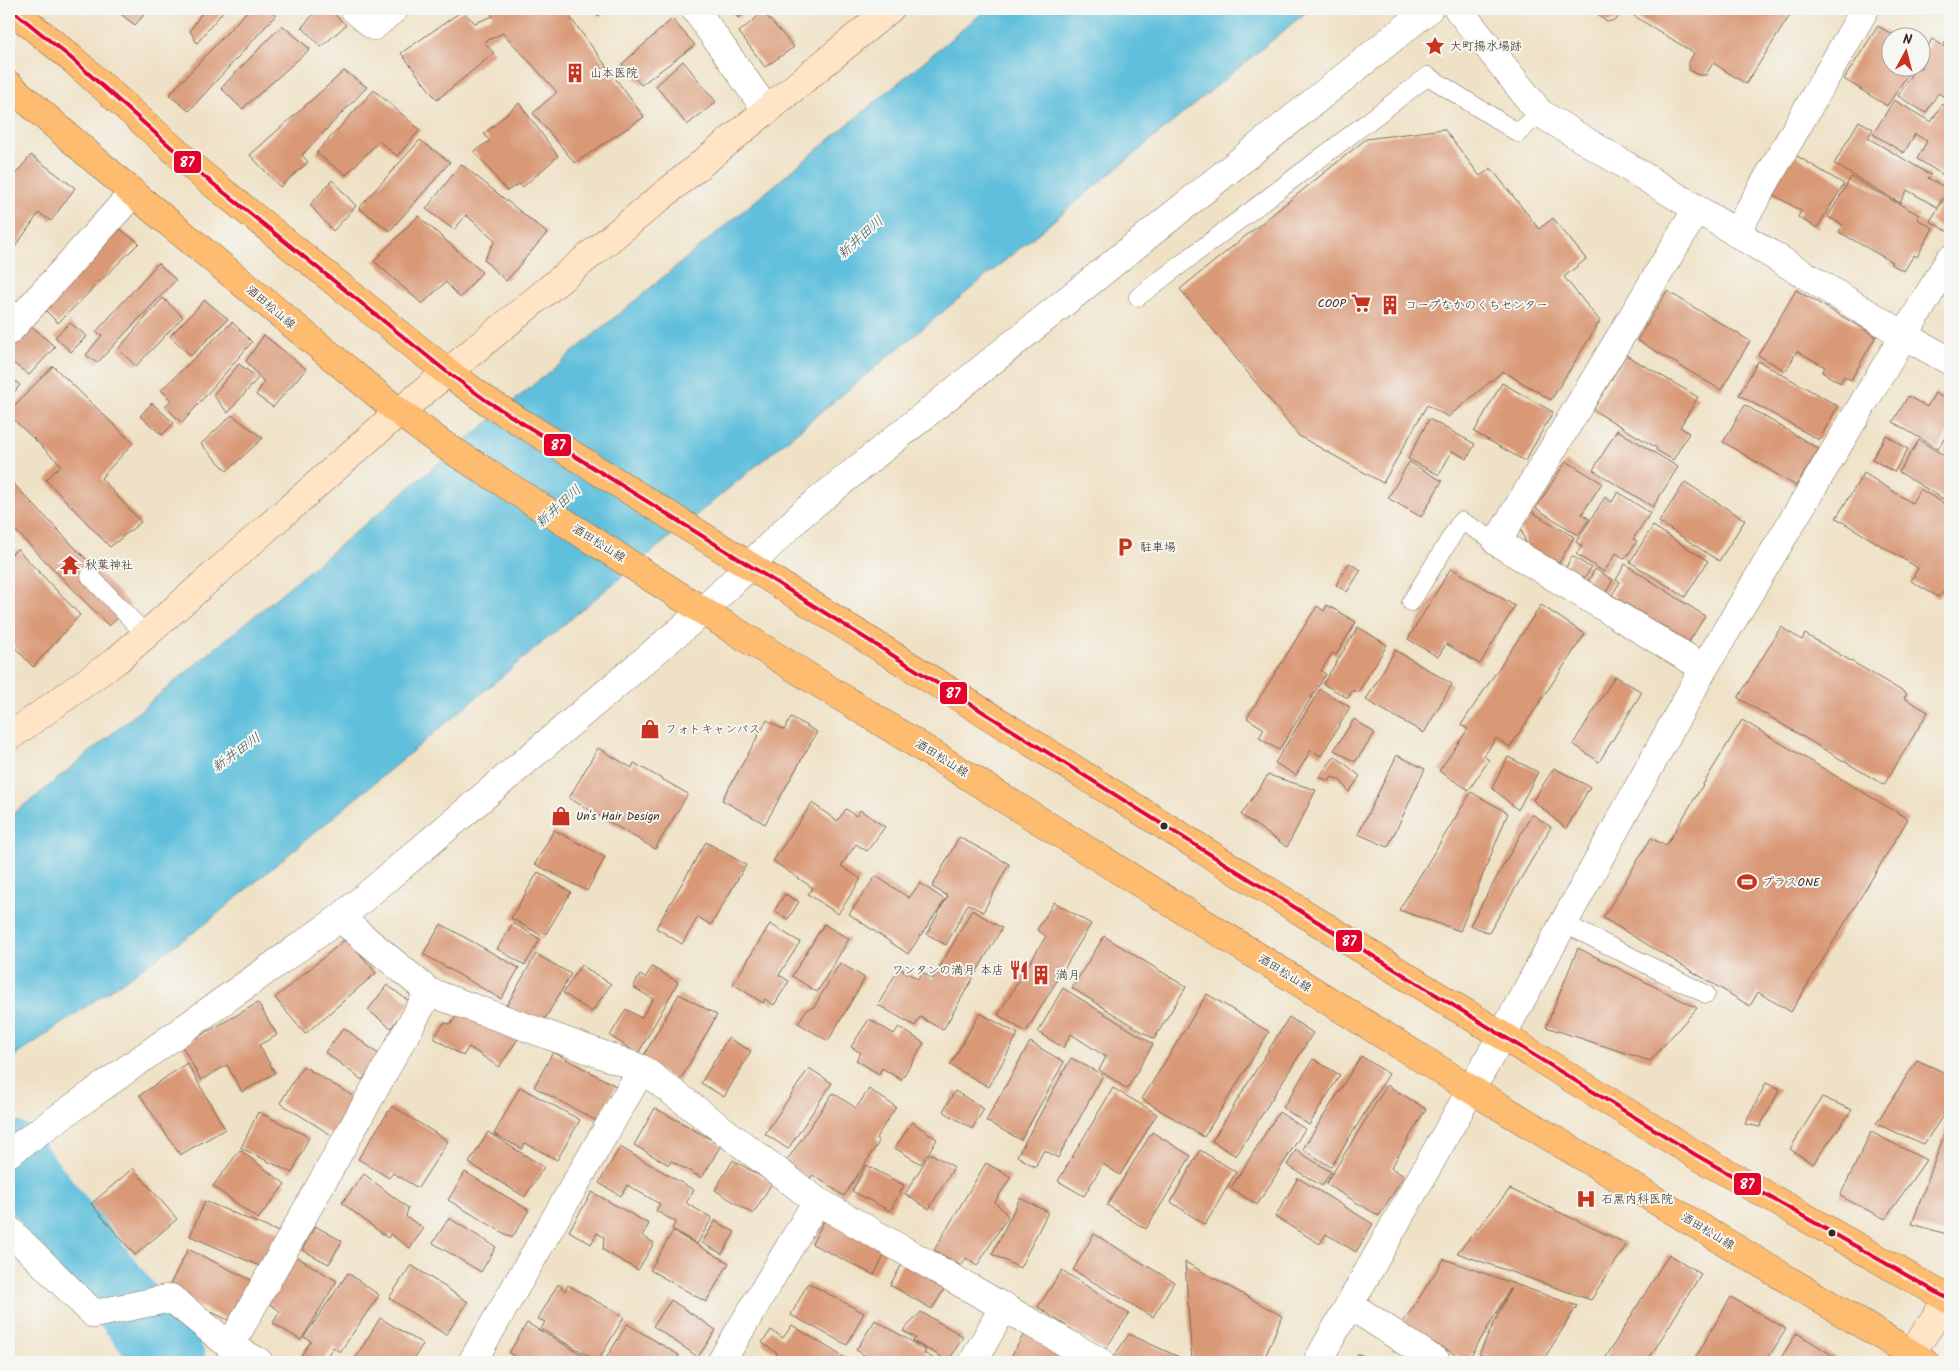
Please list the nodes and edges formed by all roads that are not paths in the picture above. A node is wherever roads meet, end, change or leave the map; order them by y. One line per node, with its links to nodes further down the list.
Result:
1 (11, 9): 20 (main road)
2 (354, 9): 3 (street)
3 (394, 9)
4 (695, 9): 10 (street)
5 (890, 9): 10 (street)
6 (1429, 9): 23 (street)
7 (1458, 9): 11 (street)
8 (1864, 9): 14 (street)
9 (9, 85): 12 (main road, 酒田松山線)
10 (767, 111): 20 (street)
11 (1540, 113): 13 (street); 16 (lane)
12 (133, 193): 17 (street); 21 (main road, 酒田松山線)
13 (1697, 209): 14 (street); 22 (street)
14 (1736, 233): 18 (street)
15 (1950, 259): 18 (street)
16 (1138, 297)
17 (9, 330)
18 (1905, 336): 19 (street); 28 (street)
19 (1950, 361)
20 (447, 372): 21 (street); 23 (main road)
21 (398, 412): 26 (main road, 酒田松山線); 27 (street)
22 (1497, 542): 25 (lane); 28 (street)
23 (750, 565): 26 (street); 34 (main road)
24 (90, 576): 27 (lane)
25 (1412, 602)
26 (703, 611): 30 (street); 36 (main road, 酒田松山線)
27 (145, 634): 29 (street)
28 (1704, 668): 31 (street)
29 (9, 737)
30 (340, 918): 32 (street); 37 (street)
31 (1563, 922): 33 (lane); 34 (street)
32 (429, 992): 35 (street); 43 (street)
33 (1706, 994)
34 (1502, 1036): 36 (street); 40 (main road)
35 (642, 1069): 38 (street); 46 (street)
36 (1472, 1090): 41 (street); 44 (main road, 酒田松山線)
37 (9, 1153)
38 (817, 1201): 42 (street); 47 (street)
39 (9, 1230): 43 (street)
40 (1950, 1298): 44 (street)
41 (1350, 1305): 50 (street); 51 (street)
42 (1004, 1306): 48 (street); 49 (street)
43 (230, 1346): 45 (street)
44 (1913, 1359)
45 (259, 1362)
46 (472, 1362)
47 (721, 1362)
48 (973, 1362)
49 (1100, 1362)
50 (1317, 1362)
51 (1437, 1362)

